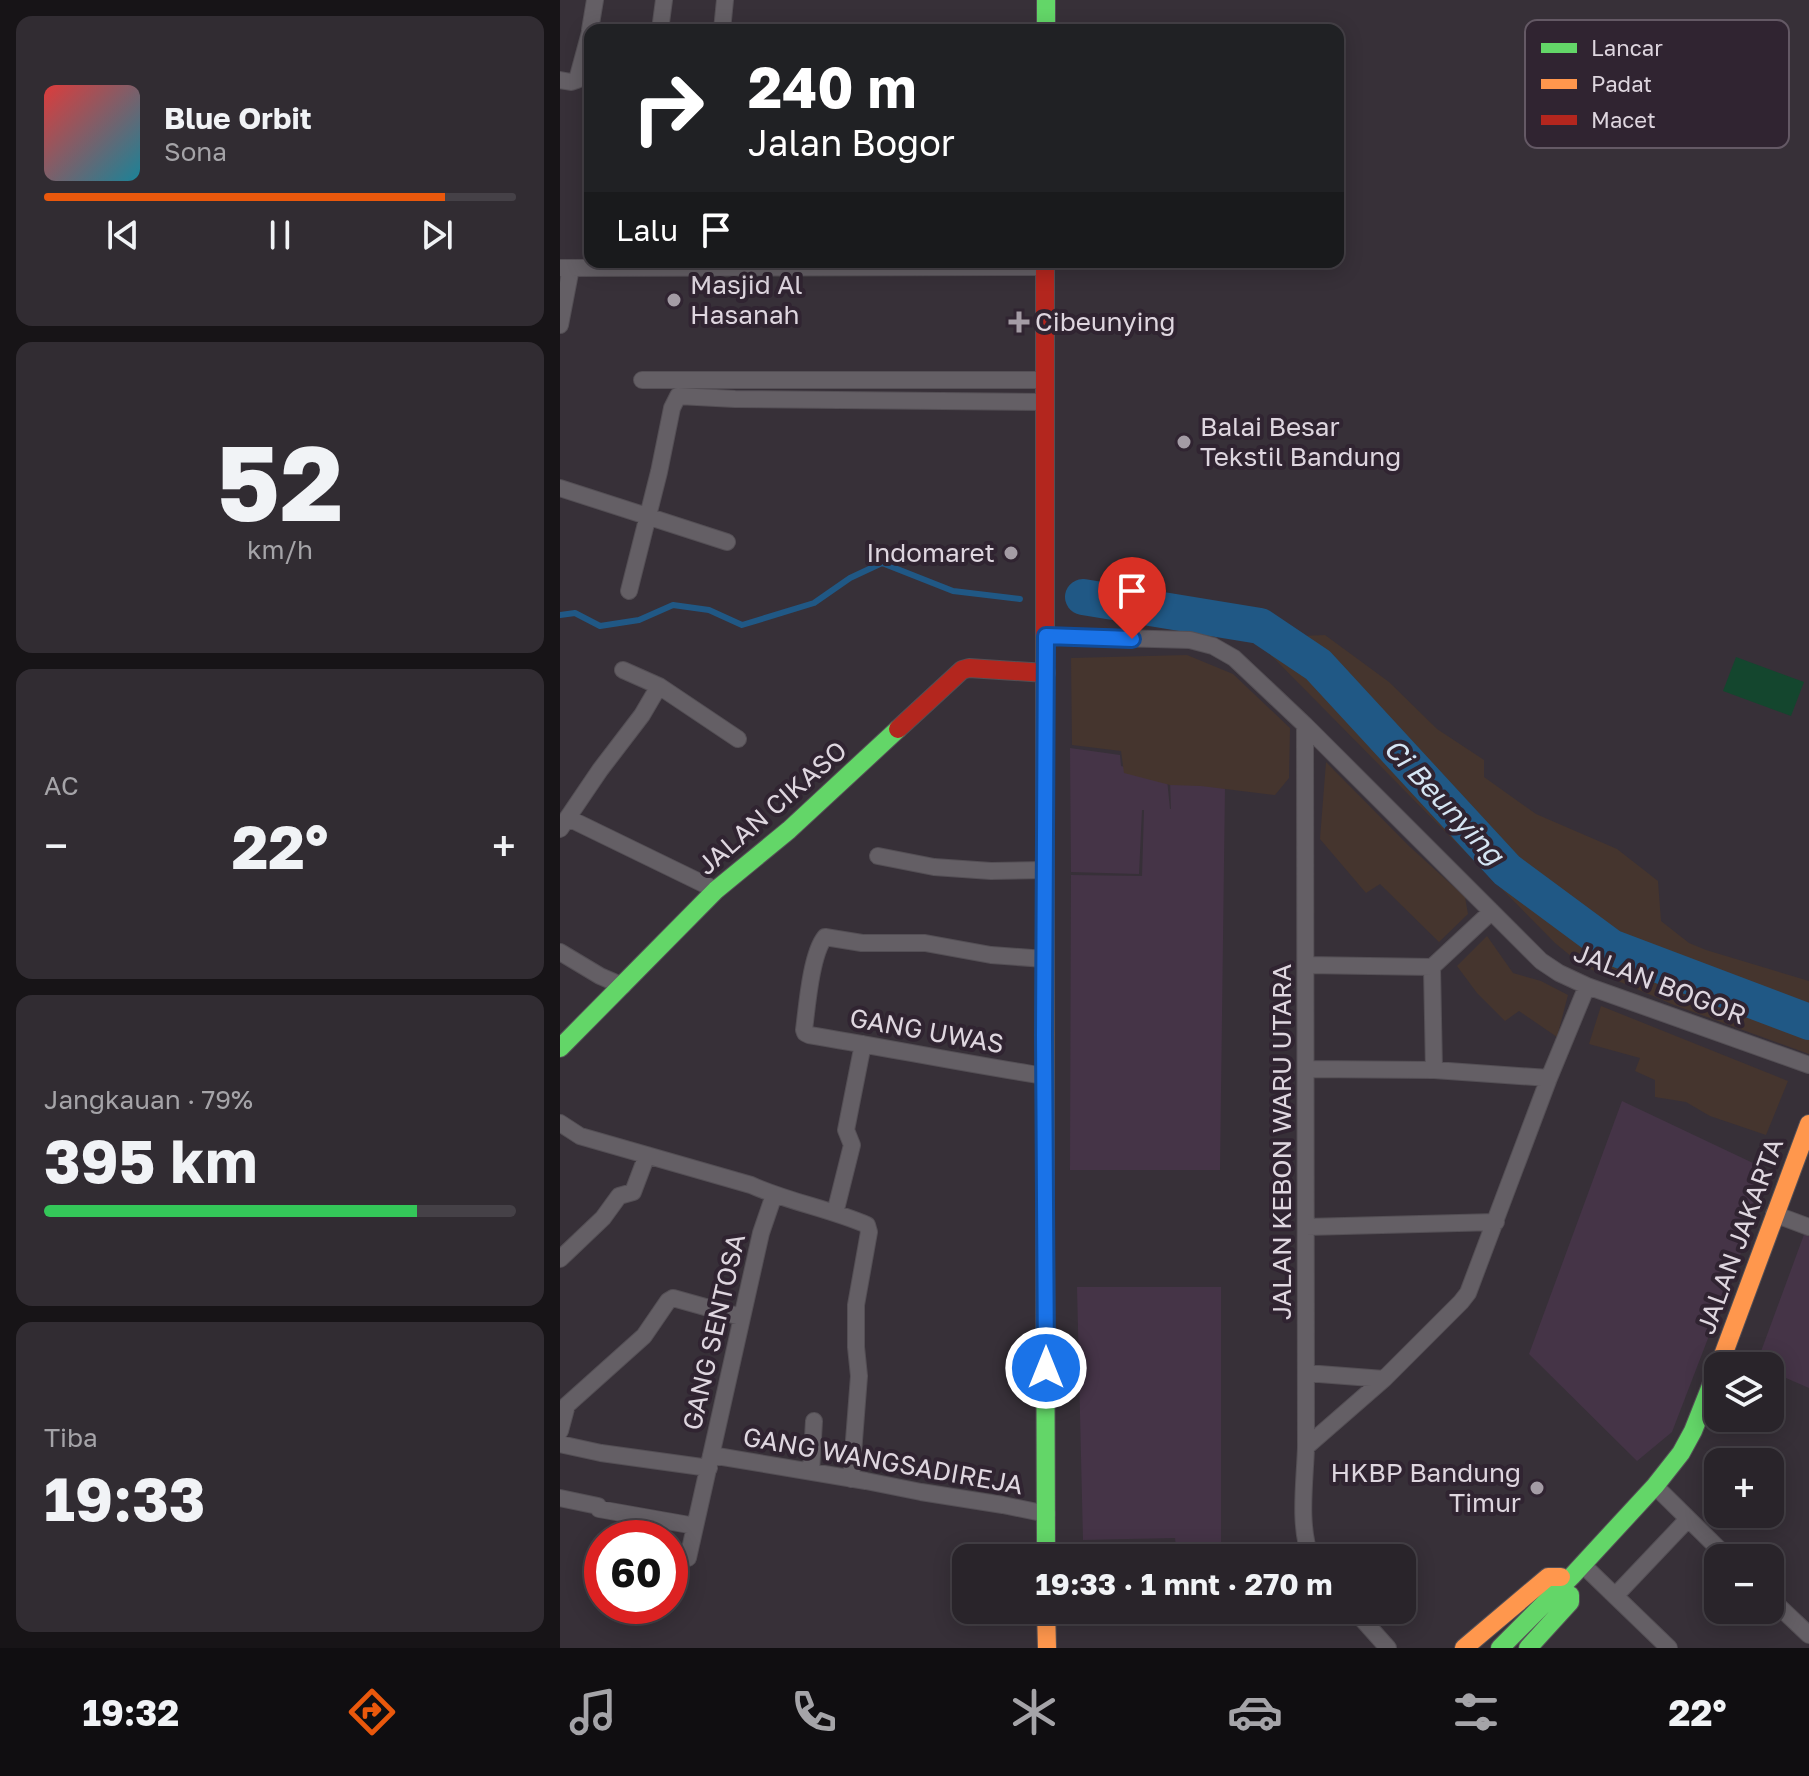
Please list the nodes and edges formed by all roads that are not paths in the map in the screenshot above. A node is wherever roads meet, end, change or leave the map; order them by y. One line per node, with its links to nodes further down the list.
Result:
1 (595, 0): 5 (street)
2 (664, 0): 6 (street)
3 (725, 0): 7 (street)
4 (1046, 0): 8 (main road)
5 (591, 24)
6 (661, 24)
7 (723, 24)
8 (1046, 24)
9 (584, 55): 10 (street)
10 (560, 80)
11 (566, 268): 13 (street)
12 (1045, 268): 15 (main road)
13 (560, 325)
14 (642, 380): 15 (street)
15 (1046, 380): 16 (main road)
16 (1046, 402): 18 (street); 21 (main road)
17 (560, 488): 18 (street)
18 (648, 516): 19 (street); 20 (street)
19 (727, 542)
20 (629, 591)
21 (1046, 636): 23 (main road); 25 (street, JALAN BOGOR)
22 (623, 670): 24 (street)
23 (1046, 673): 29 (main road); 30 (main road, JALAN CIKASO)
24 (659, 686): 26 (street); 27 (street)
25 (1305, 725): 31 (street, JALAN BOGOR); 34 (street, JALAN KEBON WARU UTARA)
26 (738, 739)
27 (564, 823): 30 (street)
28 (878, 856): 29 (street)
29 (1046, 870): 33 (main road)
30 (716, 890): 36 (main road, JALAN CIKASO)
31 (1491, 912): 35 (street); 37 (street, JALAN BOGOR)
32 (560, 952): 36 (street)
33 (1045, 959): 38 (street, GANG UWAS); 43 (main road)
34 (1306, 965): 35 (street); 41 (street, JALAN KEBON WARU UTARA)
35 (1432, 967): 42 (street)
36 (623, 986): 39 (main road, JALAN CIKASO)
37 (1587, 986): 40 (street, JALAN BOGOR); 44 (street)
38 (863, 1044): 43 (street, GANG UWAS); 50 (street)
39 (560, 1048)
40 (1809, 1065)
41 (1306, 1069): 42 (street); 52 (street, JALAN KEBON WARU UTARA)
42 (1434, 1070): 44 (street)
43 (1045, 1076): 69 (main road)
44 (1549, 1078): 51 (street)
45 (560, 1123): 47 (street)
46 (1809, 1124): 49 (main road, JALAN JAKARTA)
47 (647, 1155): 48 (street); 54 (street)
48 (774, 1195): 50 (street); 55 (street, GANG SENTOSA)
49 (1774, 1214): 53 (street); 56 (main road, JALAN JAKARTA)
50 (842, 1215): 66 (street)
51 (1496, 1222): 52 (street); 58 (street)
52 (1306, 1227): 57 (street, JALAN KEBON WARU UTARA)
53 (1809, 1227)
54 (560, 1259)
55 (741, 1317): 61 (street); 64 (street, GANG SENTOSA)
56 (1723, 1352)
57 (1306, 1373): 58 (street); 63 (street, JALAN KEBON WARU UTARA)
58 (1384, 1379): 63 (street)
59 (1704, 1403): 67 (main road, JALAN JAKARTA)
60 (814, 1421): 65 (street)
61 (560, 1431)
62 (560, 1444): 64 (street, GANG WANGSADIREJA)
63 (1306, 1447): 73 (street, JALAN KEBON WARU UTARA)
64 (710, 1462): 65 (street, GANG WANGSADIREJA); 71 (street, GANG SENTOSA)
65 (811, 1472): 66 (street, GANG WANGSADIREJA)
66 (851, 1479): 69 (street, GANG WANGSADIREJA)
67 (1655, 1486): 70 (street); 76 (main road, JALAN JAKARTA)
68 (560, 1498): 71 (street)
69 (1047, 1514): 72 (main road)
70 (1688, 1519): 74 (street); 77 (street)
71 (695, 1526): 75 (street, GANG SENTOSA)
72 (1046, 1544)
73 (1306, 1544)
74 (1714, 1544)
75 (688, 1558)
76 (1578, 1571): 77 (street); 82 (main road, JALAN JAKARTA); 85 (main road); 86 (main road, JALAN JAKARTA)
77 (1615, 1596): 87 (street)
78 (1784, 1611): 81 (street)
79 (1046, 1624): 83 (main road)
80 (1367, 1624): 84 (street)
81 (1809, 1635)
82 (1503, 1644)
83 (1047, 1648)
84 (1388, 1648)
85 (1464, 1648)
86 (1528, 1648)
87 (1669, 1648)

